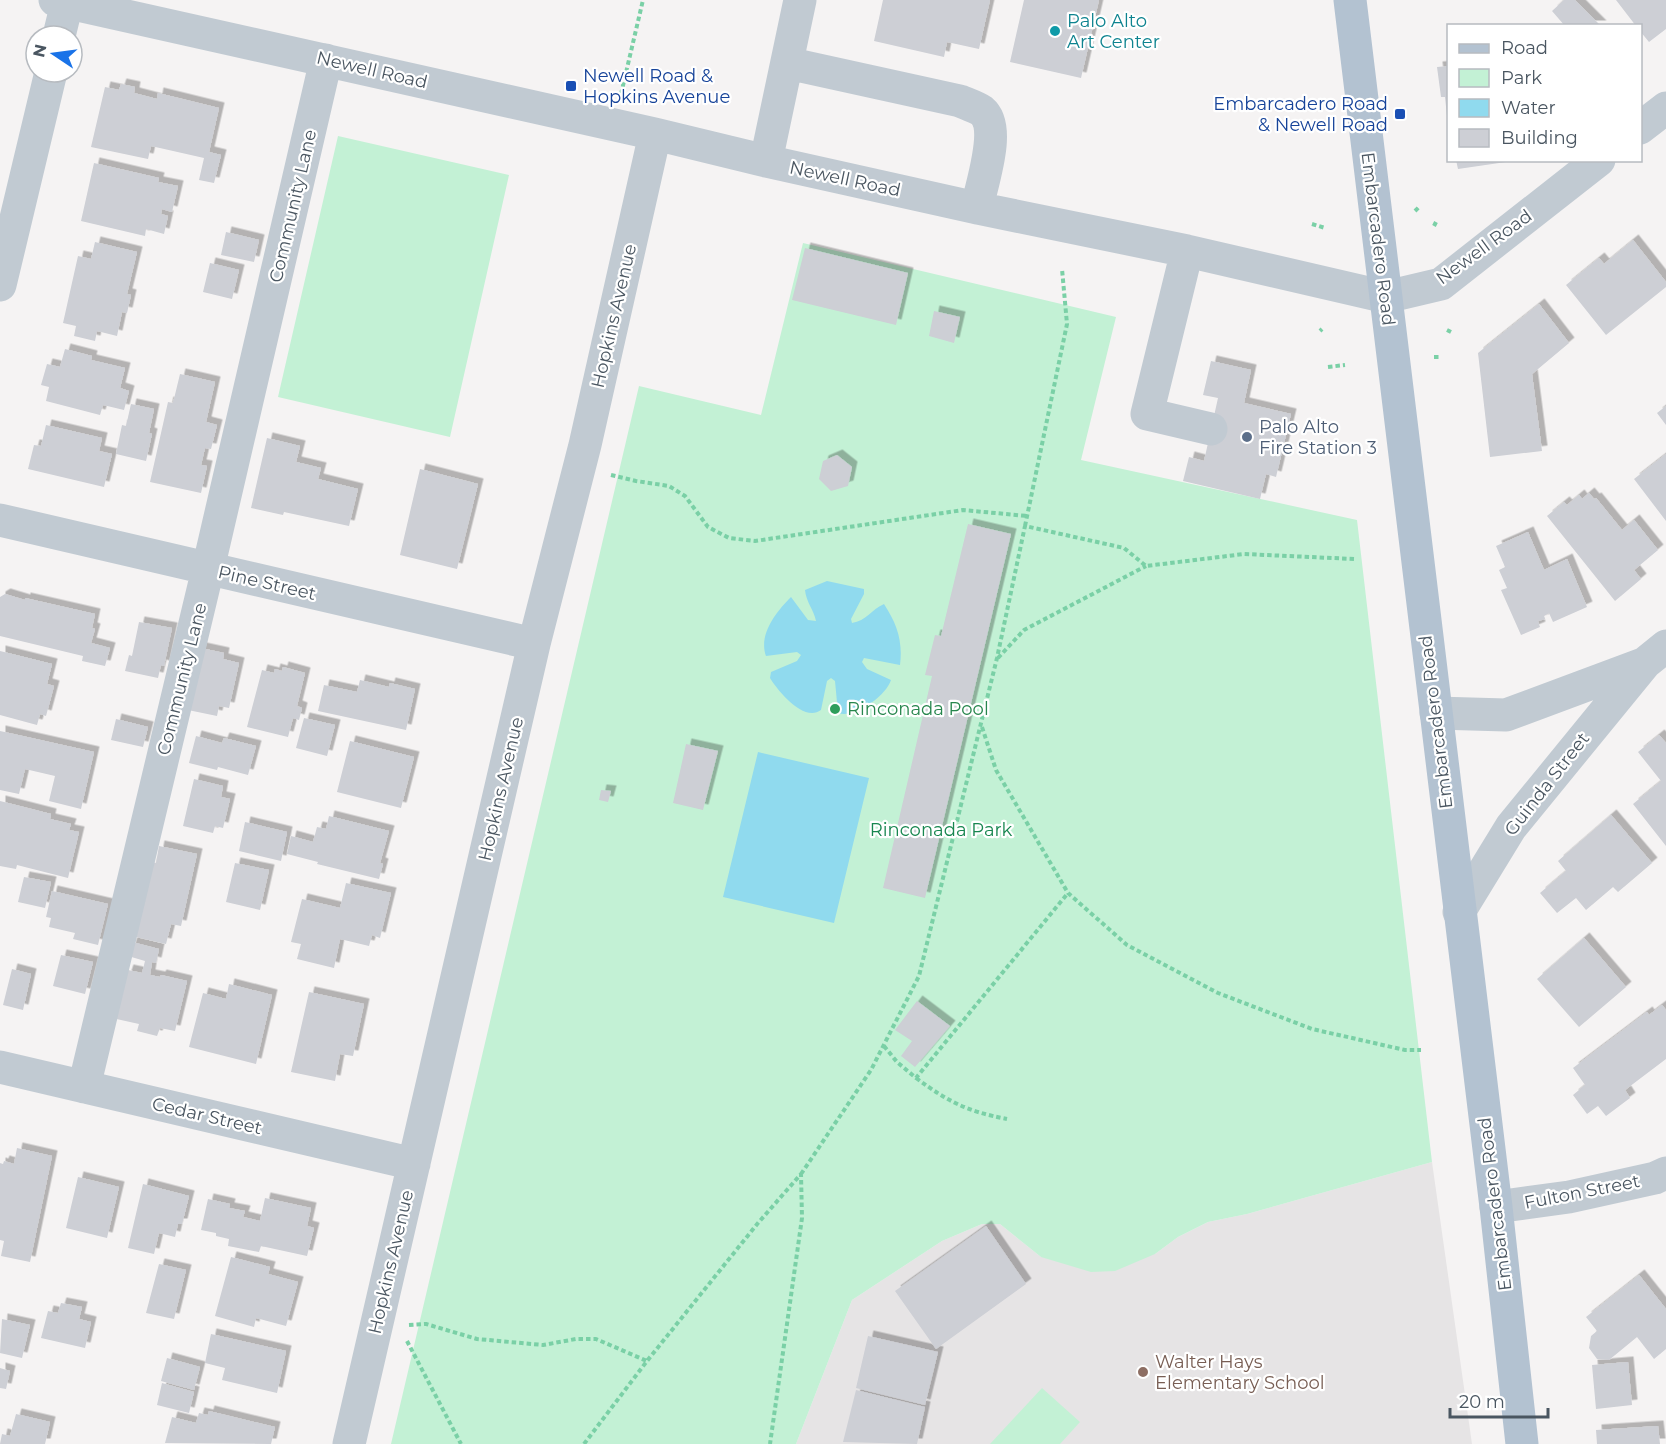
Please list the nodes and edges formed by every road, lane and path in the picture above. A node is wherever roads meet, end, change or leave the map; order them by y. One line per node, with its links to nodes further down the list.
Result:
1 (643, 0): 9 (path)
2 (800, 0): 7 (street)
3 (1350, 0): 21 (main road, Embarcadero Road)
4 (75, 3): 5 (street); 6 (street, Newell Road)
5 (65, 24)
6 (326, 60): 12 (street, Newell Road); 33 (street, Community Lane)
7 (787, 63): 13 (street); 15 (street)
8 (48, 84): 20 (street)
9 (620, 100)
10 (1666, 108): 11 (street)
11 (1642, 127)
12 (655, 134): 13 (street, Newell Road); 27 (street, Hopkins Avenue)
13 (766, 161): 15 (street, Newell Road)
14 (1596, 162): 21 (street, Newell Road)
15 (977, 208): 18 (street, Newell Road)
16 (1312, 224): 17 (path)
17 (1325, 228)
18 (1187, 251): 21 (street, Newell Road); 26 (street)
19 (1062, 269): 28 (path)
20 (0, 285)
21 (1386, 297): 37 (main road, Embarcadero Road)
22 (1434, 357): 23 (path)
23 (1440, 357)
24 (1344, 365): 25 (path)
25 (1328, 367)
26 (1211, 429)
27 (580, 462): 28 (path); 34 (street, Hopkins Avenue)
28 (1027, 516): 30 (path)
29 (0, 520): 33 (street, Pine Street)
30 (1025, 525): 32 (path); 36 (path)
31 (1354, 559): 32 (path)
32 (1146, 566): 36 (path)
33 (208, 569): 34 (street, Pine Street); 45 (street, Community Lane)
34 (534, 644): 47 (street, Hopkins Avenue)
35 (1656, 654): 37 (street, Guinda Street); 40 (street, Guinda Street)
36 (998, 658): 38 (path)
37 (1436, 713): 40 (main road, Embarcadero Road)
38 (981, 725): 39 (path); 41 (path)
39 (1068, 894): 42 (path); 44 (path)
40 (1459, 912): 50 (main road, Embarcadero Road)
41 (884, 1046): 44 (path); 49 (path)
42 (1421, 1050)
43 (0, 1067): 45 (street, Cedar Street)
44 (916, 1078): 46 (path)
45 (84, 1087): 47 (street, Cedar Street)
46 (1007, 1119)
47 (414, 1164): 51 (street, Hopkins Avenue)
48 (1666, 1173): 50 (street, Fulton Street)
49 (801, 1174): 52 (path); 56 (path)
50 (1496, 1207): 57 (main road, Embarcadero Road)
51 (389, 1321): 52 (path); 54 (street, Hopkins Avenue); 55 (path)
52 (647, 1361): 53 (path)
53 (586, 1443)
54 (349, 1444)
55 (460, 1444)
56 (770, 1444)
57 (1522, 1444)

